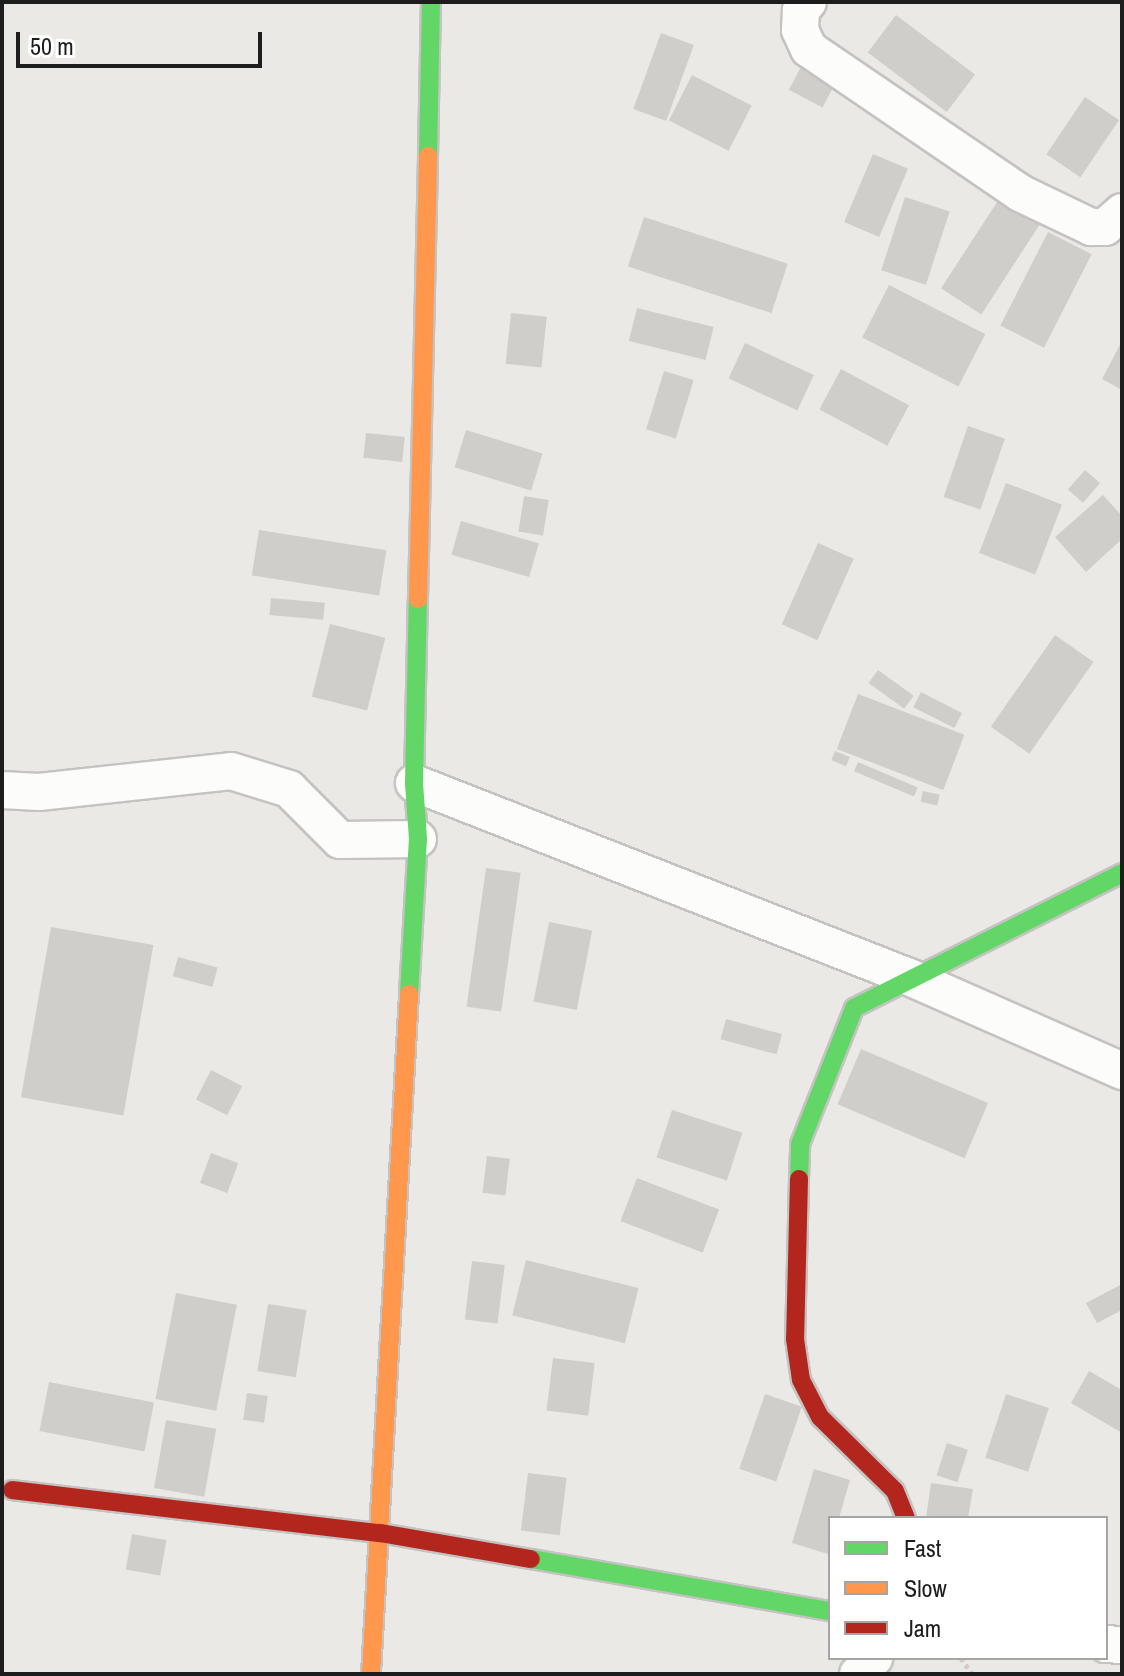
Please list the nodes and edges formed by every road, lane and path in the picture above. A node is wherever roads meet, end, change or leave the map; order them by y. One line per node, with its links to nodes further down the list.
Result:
1 (431, 2): 4 (street)
2 (808, 2): 3 (street)
3 (1122, 212)
4 (414, 783): 6 (street); 8 (street)
5 (2, 790): 6 (street)
6 (418, 839): 12 (street)
7 (1122, 873): 8 (street)
8 (909, 977): 9 (street); 11 (street)
9 (1122, 1071)
10 (12, 1490): 12 (street)
11 (905, 1516)
12 (380, 1533): 13 (street); 14 (street)
13 (828, 1611)
14 (371, 1674)

